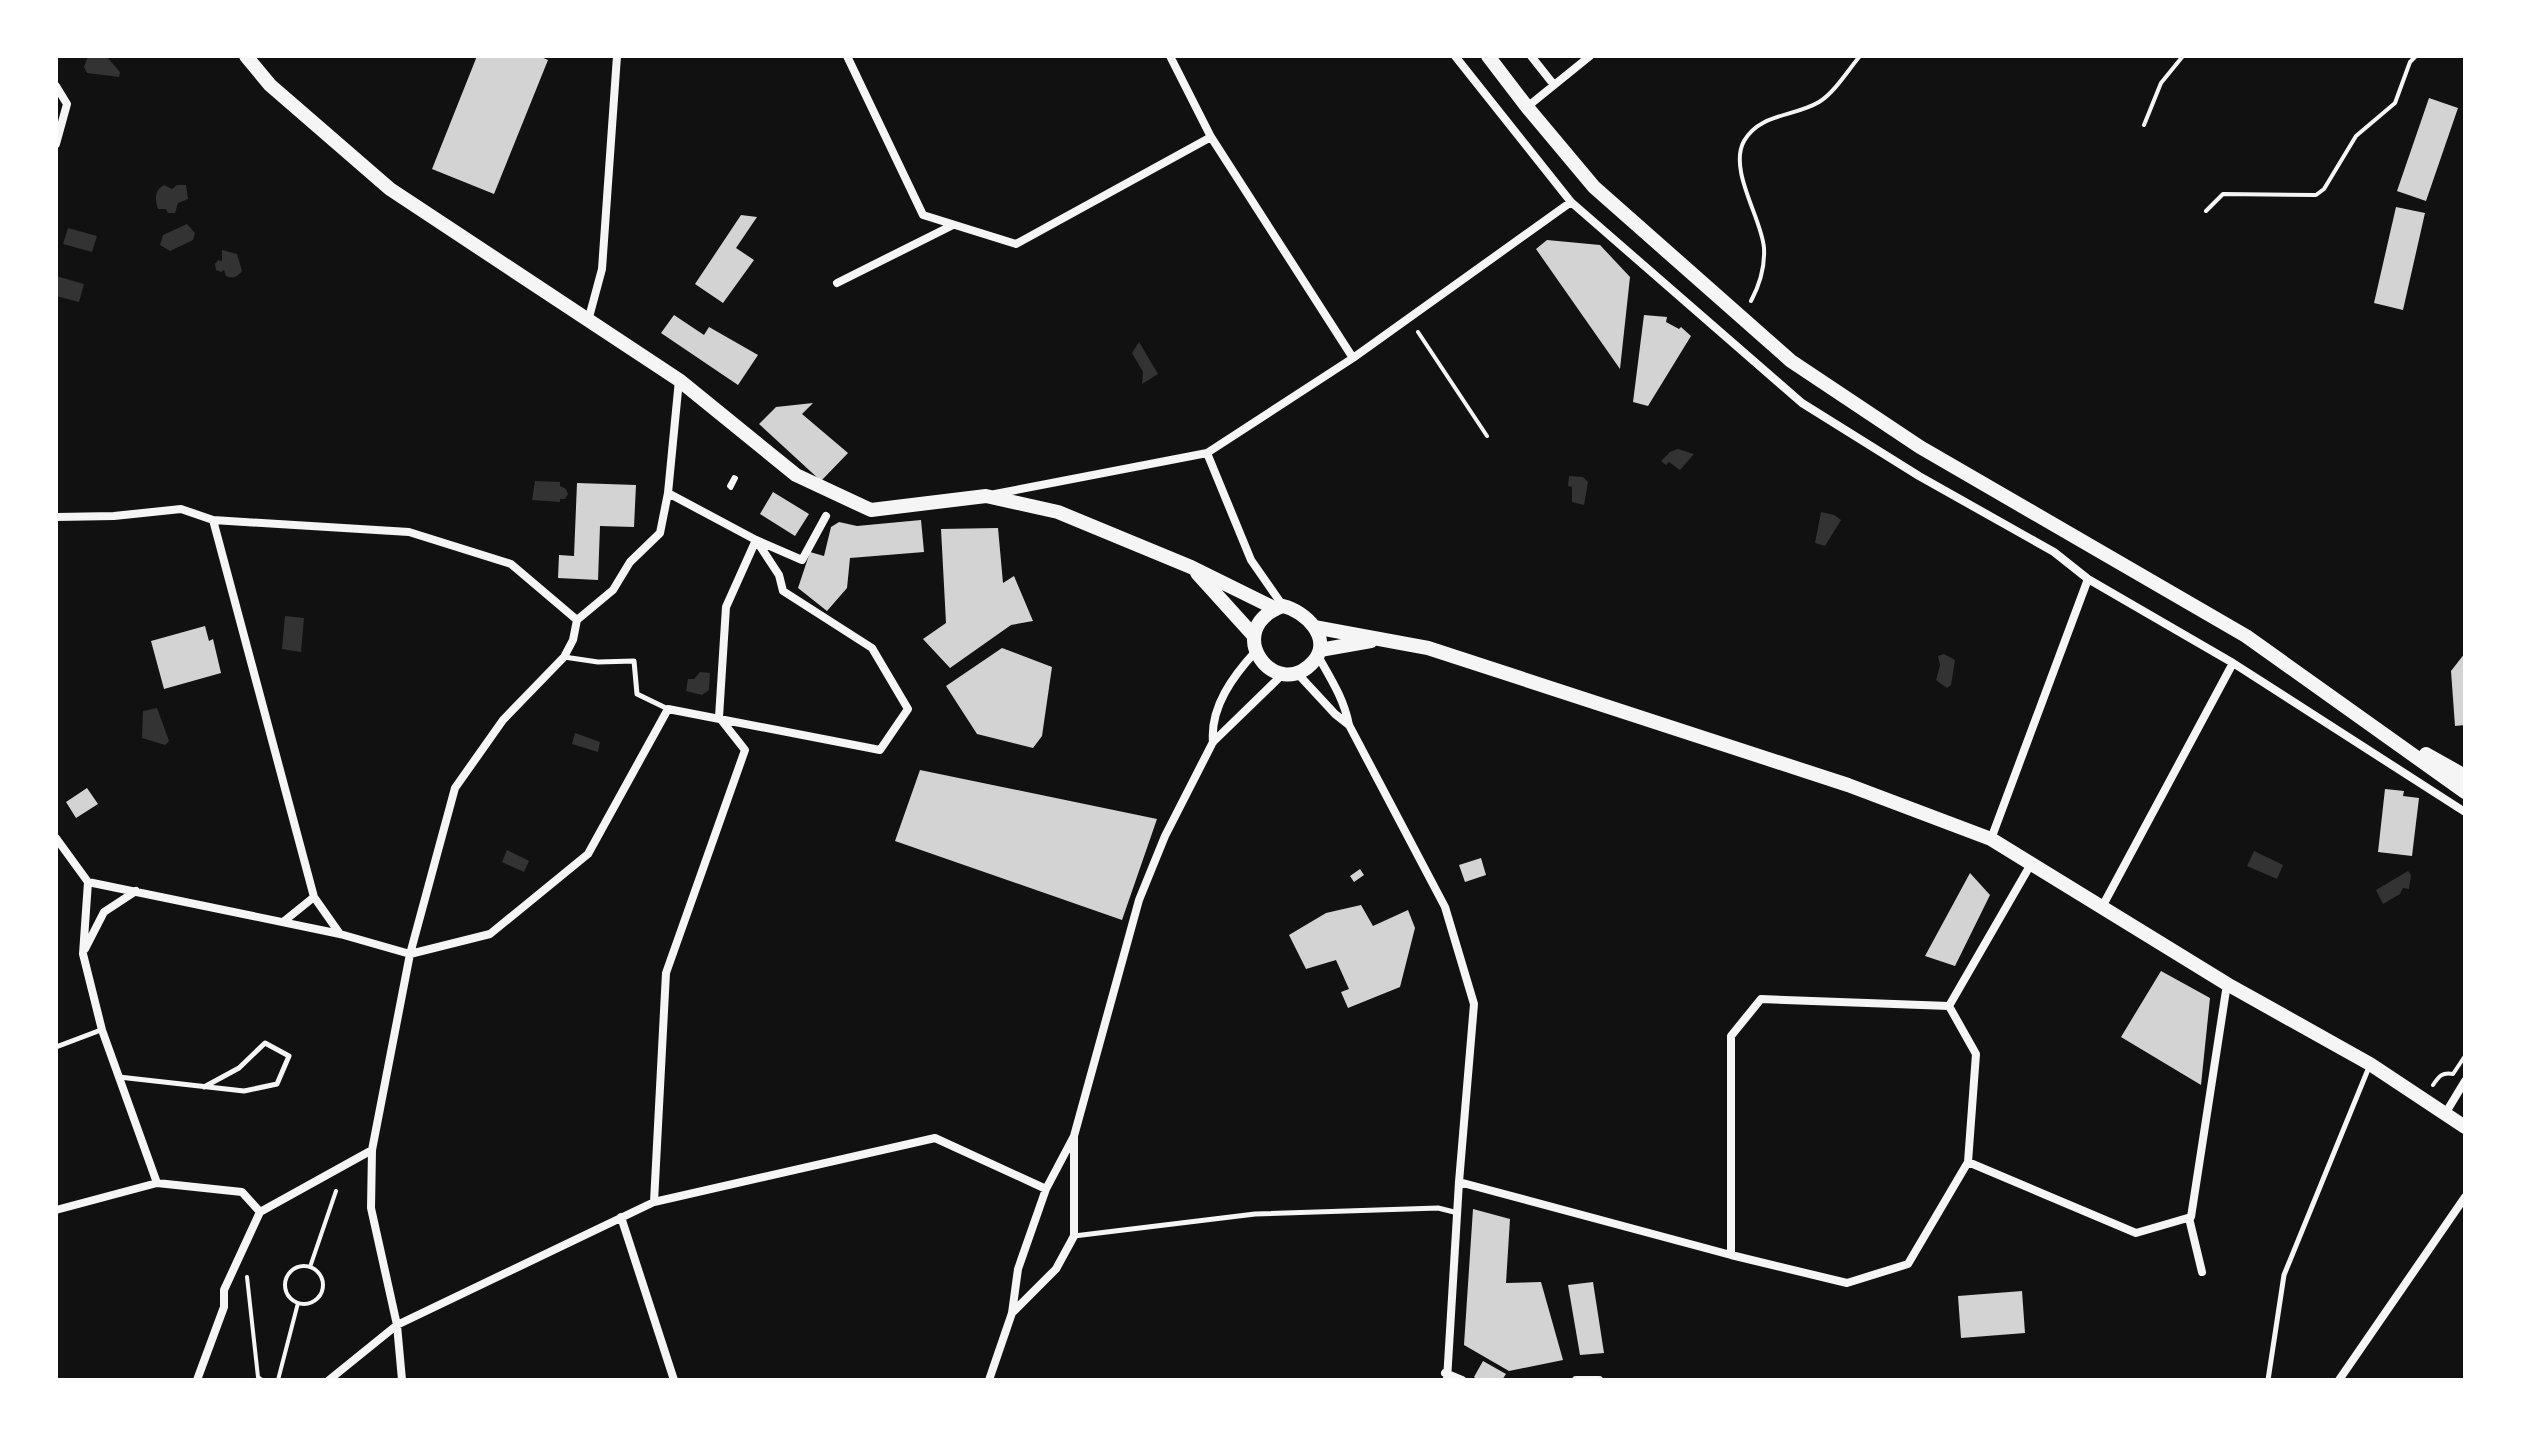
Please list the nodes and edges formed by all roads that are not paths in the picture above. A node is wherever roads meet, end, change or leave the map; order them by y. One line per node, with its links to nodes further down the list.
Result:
1 (246, 56): 17 (main road)
2 (617, 56): 17 (street)
3 (847, 56): 15 (street)
4 (1170, 56): 12 (street)
5 (1455, 56): 14 (street)
6 (1488, 56): 11 (main road)
7 (1531, 56): 9 (street)
8 (1590, 56): 9 (street)
9 (1554, 85): 11 (street)
10 (56, 86): 13 (street)
11 (1527, 107): 42 (main road)
12 (1211, 137): 15 (street); 18 (street)
13 (56, 144)
14 (1571, 202): 18 (street); 28 (street)
15 (953, 225): 16 (street)
16 (837, 283)
17 (588, 321): 19 (main road)
18 (1353, 358): 20 (street)
19 (679, 380): 21 (street); 22 (main road)
20 (1207, 453): 22 (street); 29 (street)
21 (668, 493): 26 (street); 30 (street)
22 (986, 496): 27 (main road)
23 (826, 516): 26 (street)
24 (56, 517): 25 (street)
25 (213, 520): 30 (street); 52 (street)
26 (756, 540): 40 (street); 40 (street)
27 (1191, 567): 29 (main road); 32 (main road)
28 (2088, 579): 37 (street); 48 (street)
29 (1279, 608): 31 (main road); 32 (main road)
30 (577, 620): 36 (street)
31 (1314, 627): 33 (main road); 35 (main road)
32 (1254, 636): 34 (main road)
33 (1383, 639): 35 (main road); 48 (main road)
34 (1256, 651): 38 (main road); 43 (street)
35 (1319, 653): 38 (main road); 41 (street)
36 (564, 657): 39 (lane); 57 (street)
37 (2233, 663): 46 (street); 53 (street)
38 (1290, 673): 41 (street); 43 (street)
39 (668, 709): 40 (street); 57 (street)
40 (719, 717): 75 (street)
41 (1349, 725): 71 (street)
42 (2373, 725): 44 (main road); 45 (main road)
43 (1213, 742): 68 (street)
44 (2465, 776)
45 (2465, 792)
46 (2465, 812)
47 (56, 838): 50 (street)
48 (1991, 839): 49 (main road)
49 (2031, 864): 53 (main road); 59 (street)
50 (88, 882): 51 (street); 56 (street)
51 (136, 891): 54 (street); 56 (street)
52 (314, 897): 54 (street); 55 (street)
53 (2102, 907): 58 (main road)
54 (283, 922): 55 (street)
55 (340, 934): 57 (street)
56 (83, 954): 60 (street)
57 (410, 954): 69 (street)
58 (2227, 984): 62 (main road); 80 (street)
59 (1949, 1006): 70 (street); 82 (street)
60 (102, 1030): 61 (lane); 63 (street)
61 (56, 1047)
62 (2370, 1064): 66 (main road); 95 (lane)
63 (118, 1077): 65 (lane); 72 (street)
64 (2465, 1081): 66 (street)
65 (204, 1087): 65 (lane)
66 (2445, 1114): 67 (main road)
67 (2465, 1127)
68 (1074, 1136): 73 (street); 81 (street)
69 (372, 1150): 77 (street); 85 (street)
70 (1968, 1162): 80 (street); 82 (street)
71 (1459, 1182): 78 (street); 82 (street)
72 (157, 1183): 76 (street); 77 (street)
73 (1046, 1189): 75 (street); 84 (street)
74 (2465, 1197): 96 (street)
75 (654, 1202): 79 (street)
76 (56, 1210)
77 (260, 1212): 87 (street)
78 (1458, 1213): 81 (lane); 86 (street)
79 (621, 1217): 85 (street); 90 (street)
80 (2189, 1218): 83 (street)
81 (1074, 1236): 84 (street)
82 (1731, 1255)
83 (2202, 1272)
84 (1012, 1313): 91 (street)
85 (397, 1325): 88 (street); 89 (street)
86 (1446, 1376): 92 (street)
87 (197, 1380)
88 (329, 1380)
89 (402, 1380)
90 (674, 1380)
91 (989, 1380)
92 (1462, 1380)
93 (1576, 1380): 94 (street)
94 (1599, 1380)
95 (2268, 1380)
96 (2339, 1380)

